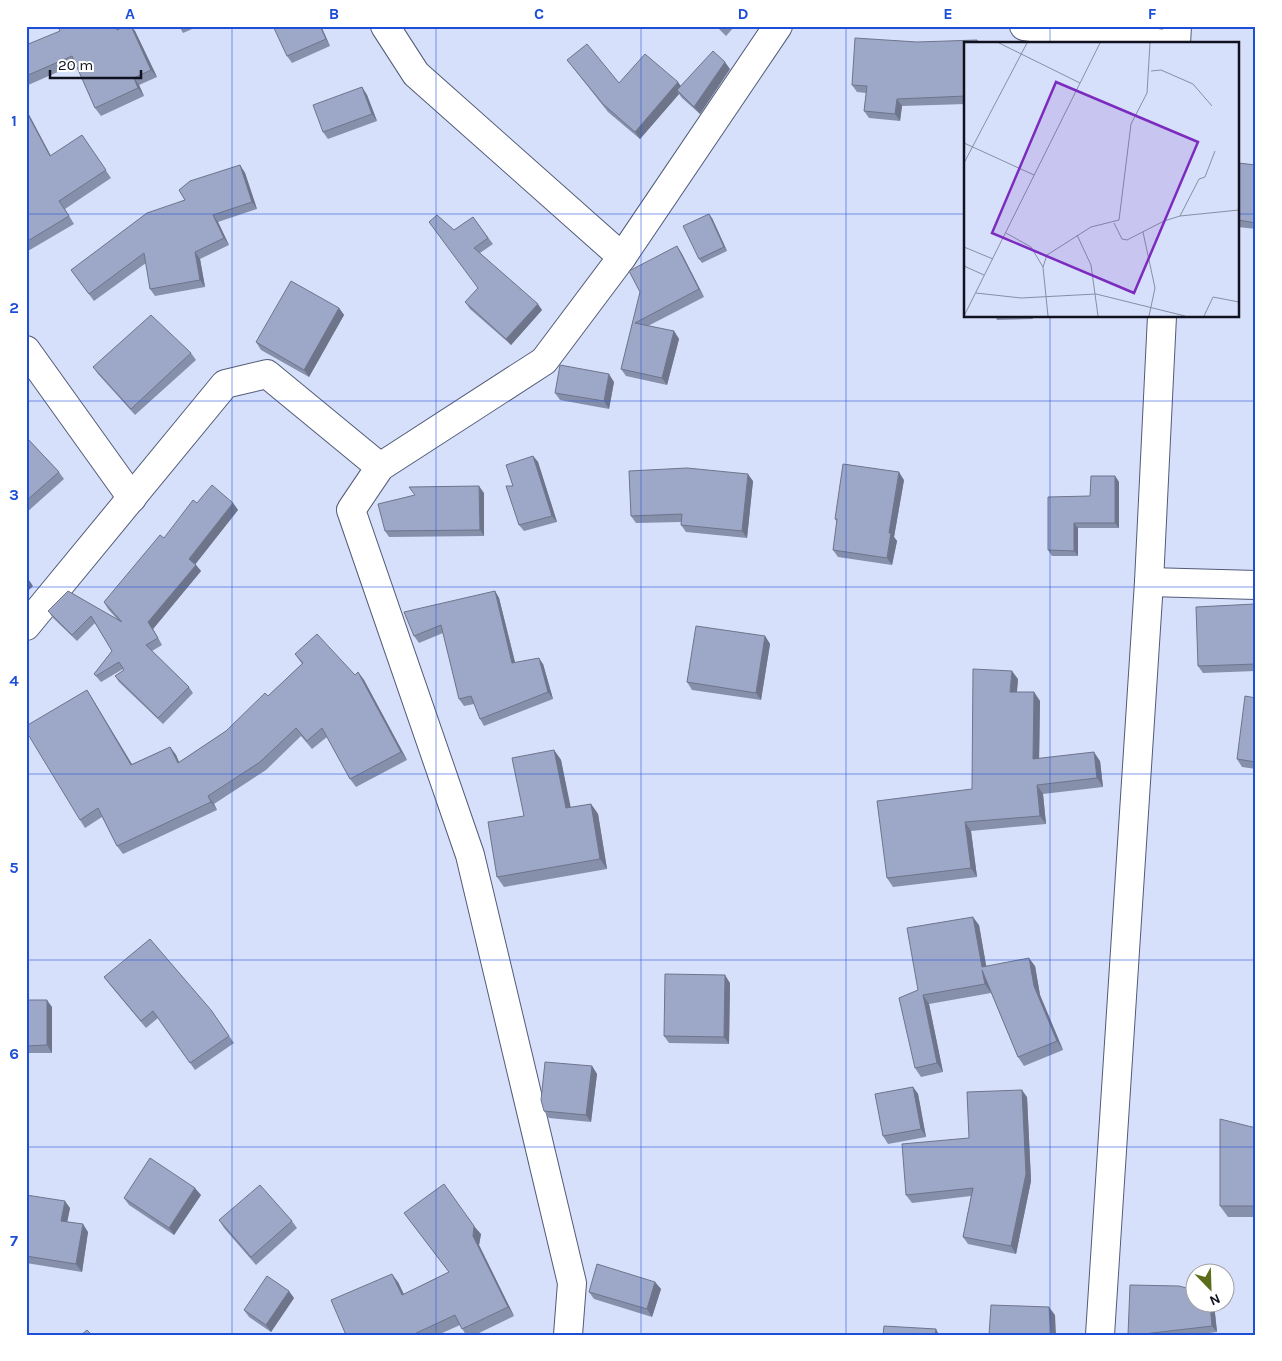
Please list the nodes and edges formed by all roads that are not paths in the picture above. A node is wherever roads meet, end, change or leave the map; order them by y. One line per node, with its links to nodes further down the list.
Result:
1 (385, 26): 7 (street)
2 (778, 26): 7 (street)
3 (1024, 26): 5 (street)
4 (1177, 26): 6 (street)
5 (1148, 42)
6 (1176, 42)
7 (622, 256): 10 (street)
8 (1162, 318): 12 (street)
9 (26, 350): 11 (street)
10 (380, 467): 11 (street); 15 (street)
11 (132, 498): 14 (street)
12 (1149, 582): 13 (street); 16 (street)
13 (1256, 585)
14 (26, 626)
15 (568, 1335)
16 (1100, 1335)

